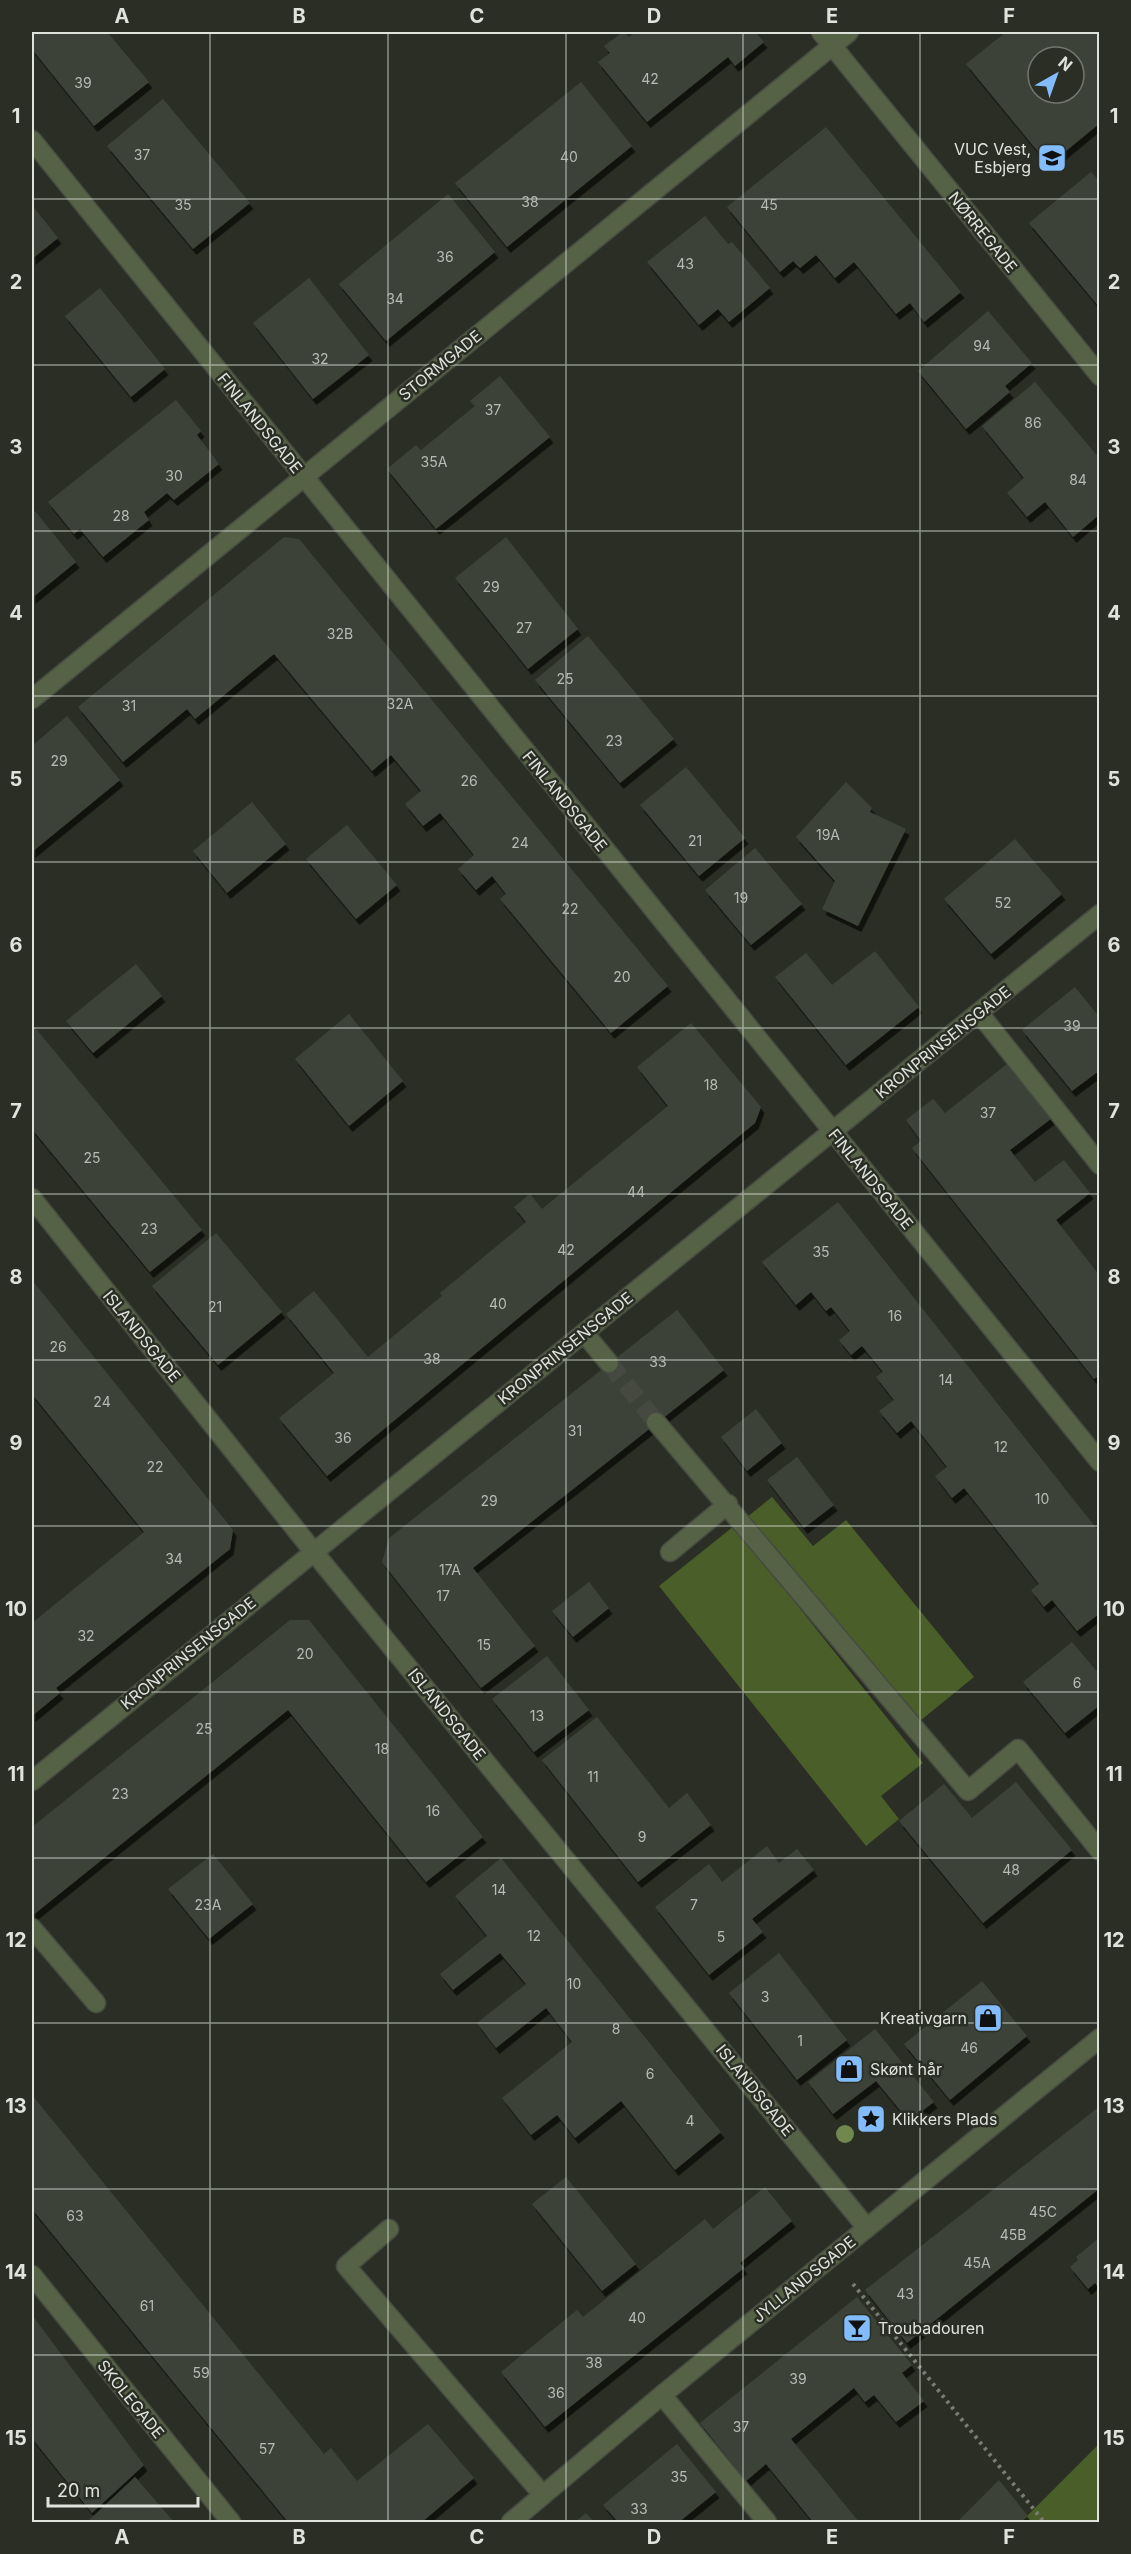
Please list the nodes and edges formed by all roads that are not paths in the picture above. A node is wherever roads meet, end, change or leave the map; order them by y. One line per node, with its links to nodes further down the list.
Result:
1 (849, 32): 2 (street, STORMGADE)
2 (827, 38): 4 (street, NØRREGADE); 5 (street, STORMGADE)
3 (32, 140): 5 (street, FINLANDSGADE)
4 (1100, 376)
5 (303, 476): 6 (street, STORMGADE); 9 (street, FINLANDSGADE)
6 (32, 699)
7 (1100, 914): 8 (street, KRONPRINSENSGADE)
8 (979, 1013): 9 (street, KRONPRINSENSGADE); 10 (street)
9 (833, 1132): 12 (street, KRONPRINSENSGADE); 15 (street, FINLANDSGADE)
10 (1100, 1165)
11 (32, 1198): 17 (street, ISLANDSGADE)
12 (584, 1333): 13 (street); 17 (street, KRONPRINSENSGADE)
13 (609, 1363)
14 (656, 1422): 16 (street)
15 (1100, 1462)
16 (728, 1504): 18 (street); 20 (street)
17 (313, 1551): 19 (street, KRONPRINSENSGADE); 24 (street, ISLANDSGADE)
18 (670, 1552)
19 (32, 1781)
20 (1100, 1851)
21 (32, 1928): 22 (street)
22 (96, 2003)
23 (1100, 2038): 24 (street, JYLLANDSGADE)
24 (867, 2228): 27 (street, JYLLANDSGADE)
25 (389, 2229): 28 (street)
26 (32, 2275): 29 (street, SKOLEGADE)
27 (662, 2395): 28 (street, JYLLANDSGADE); 31 (street)
28 (543, 2495): 30 (street, JYLLANDSGADE)
29 (231, 2523)
30 (511, 2523)
31 (767, 2523)

